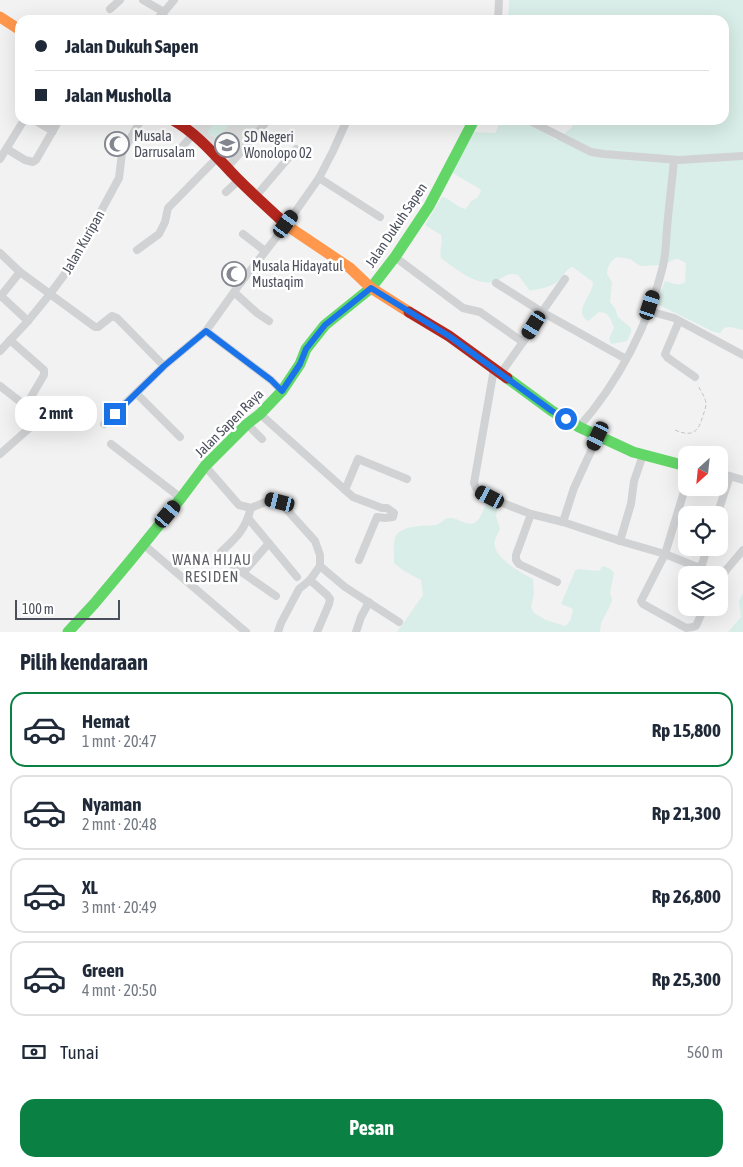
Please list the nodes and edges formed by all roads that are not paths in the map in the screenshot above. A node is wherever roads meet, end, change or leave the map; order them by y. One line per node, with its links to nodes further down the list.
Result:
1 (120, 0): 5 (street)
2 (143, 0): 6 (street)
3 (174, 0): 6 (street)
4 (499, 0): 8 (street)
5 (110, 9)
6 (164, 12): 7 (street)
7 (161, 15)
8 (498, 15)
9 (1, 19): 10 (street)
10 (15, 27)
11 (21, 125): 23 (street)
12 (42, 125): 20 (street)
13 (55, 125): 20 (street)
14 (138, 125): 46 (street, Jalan Kuripan)
15 (182, 125): 21 (street)
16 (264, 125): 29 (street)
17 (345, 125): 30 (street)
18 (472, 125): 40 (street, Jalan Dukuh Sapen)
19 (538, 125): 28 (street)
20 (52, 131): 23 (street)
21 (193, 134): 22 (street); 26 (street)
22 (182, 147)
23 (7, 149): 27 (street)
24 (296, 149): 33 (street)
25 (743, 156): 28 (street)
26 (218, 158): 29 (street); 37 (street)
27 (0, 159)
28 (677, 160): 48 (street)
29 (227, 168): 31 (street)
30 (318, 178): 34 (street); 35 (street)
31 (239, 180): 32 (street); 33 (street)
32 (226, 192)
33 (256, 196): 35 (street)
34 (380, 217)
35 (286, 224): 38 (street); 44 (street)
36 (243, 234): 38 (street)
37 (138, 250)
38 (265, 251): 45 (street)
39 (0, 253): 41 (street)
40 (395, 257): 44 (street, Jalan Dukuh Sapen); 55 (street)
41 (20, 272): 46 (street); 47 (street)
42 (565, 279): 49 (street)
43 (496, 283): 49 (street)
44 (371, 288): 60 (street, Jalan Dukuh Sapen); 63 (street, Jalan Sapen Raya)
45 (234, 292): 51 (street); 53 (street)
46 (50, 294): 50 (street, Jalan Kuripan); 59 (street)
47 (0, 296): 50 (street)
48 (648, 311): 52 (street); 58 (street)
49 (542, 312): 55 (street); 58 (street)
50 (28, 321): 54 (street, Jalan Kuripan)
51 (269, 321)
52 (678, 321): 57 (street); 61 (street)
53 (206, 331): 59 (street); 63 (street)
54 (10, 340): 56 (street, Jalan Kuripan); 65 (street)
55 (523, 342): 60 (street)
56 (0, 351)
57 (743, 355)
58 (626, 360): 69 (street)
59 (164, 366): 64 (street)
60 (497, 371): 69 (street, Jalan Dukuh Sapen); 86 (street)
61 (695, 377)
62 (0, 386): 65 (street)
63 (282, 391): 66 (street, Jalan Sapen Raya)
64 (136, 393): 67 (street); 71 (street)
65 (26, 407): 74 (street)
66 (260, 414): 68 (street, Jalan Sapen Raya); 81 (street)
67 (104, 424)
68 (247, 424): 72 (street); 77 (street, Jalan Sapen Raya)
69 (579, 427): 70 (street, Jalan Dukuh Sapen)
70 (598, 436): 75 (street, Jalan Dukuh Sapen); 88 (street)
71 (180, 437)
72 (262, 439)
73 (111, 444): 83 (street)
74 (0, 454)
75 (643, 455): 76 (street, Jalan Dukuh Sapen); 89 (street)
76 (678, 464)
77 (205, 466): 83 (street, Jalan Sapen Raya); 85 (street)
78 (730, 476): 80 (street); 84 (street)
79 (407, 479): 81 (street)
80 (743, 480)
81 (345, 490): 95 (street)
82 (683, 496): 93 (street)
83 (181, 498): 91 (street, Jalan Sapen Raya)
84 (720, 506)
85 (251, 508): 87 (street); 96 (street)
86 (531, 514): 88 (street); 101 (street)
87 (248, 518): 90 (street); 98 (street)
88 (563, 522): 89 (street)
89 (620, 541): 93 (street)
90 (269, 543): 98 (street); 99 (street)
91 (143, 544): 106 (street, Jalan Sapen Raya); 107 (street)
92 (743, 550): 97 (street)
93 (665, 554): 94 (street); 104 (street)
94 (705, 556)
95 (359, 560)
96 (320, 566): 100 (street); 103 (street)
97 (728, 568)
98 (243, 573): 102 (street)
99 (297, 577)
100 (310, 580): 108 (street); 109 (street)
101 (557, 582)
102 (276, 596)
103 (369, 602): 105 (street); 110 (street)
104 (700, 616)
105 (398, 622)
106 (68, 632)
107 (246, 632)
108 (278, 632)
109 (317, 632)
110 (356, 632)

